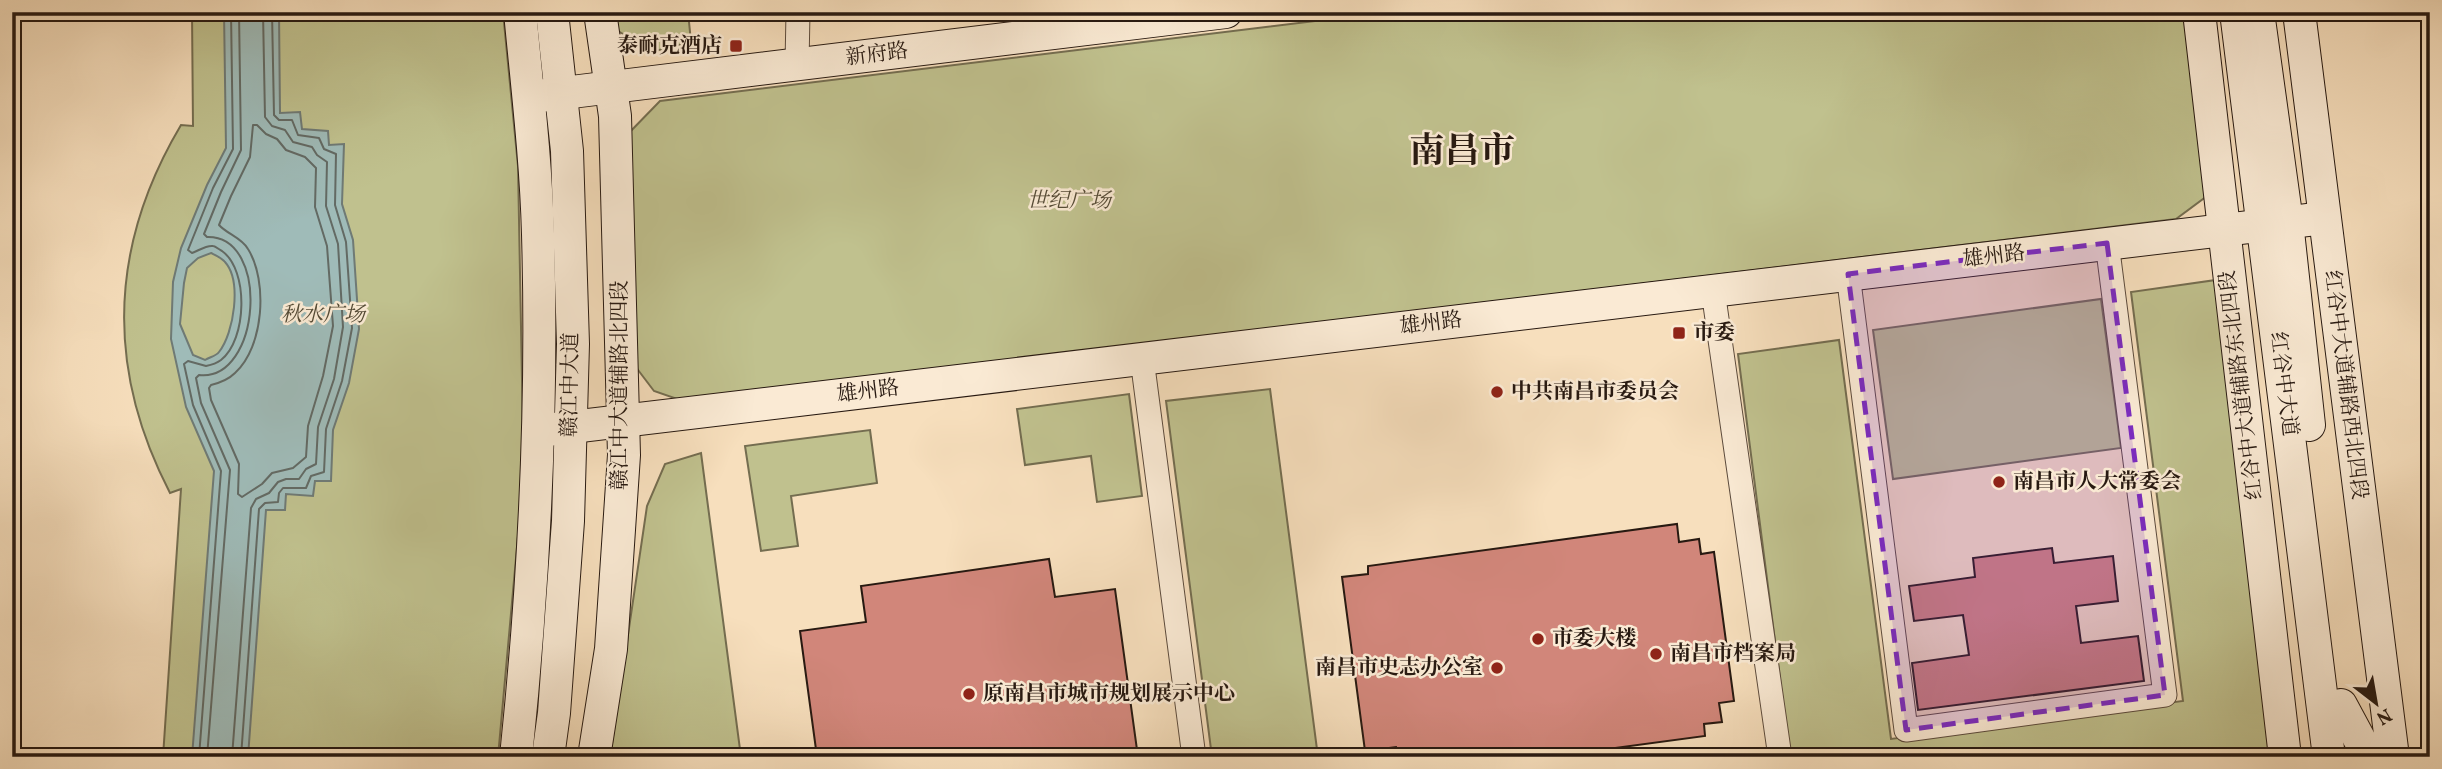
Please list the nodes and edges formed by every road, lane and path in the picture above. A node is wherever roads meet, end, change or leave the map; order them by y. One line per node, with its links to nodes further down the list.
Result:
1 (520, 12): 14 (street, 赣江中大道)
2 (552, 12): 13 (street, 赣江中大道)
3 (600, 12): 12 (street, 赣江中大道辅路北四段)
4 (798, 12): 11 (street)
5 (1226, 12): 10 (street, 新府路)
6 (2199, 12): 17 (street, 红谷中大道辅路东北四段)
7 (2236, 12): 16 (street, 红谷中大道)
8 (2258, 12): 16 (street, 红谷中大道)
9 (2298, 12): 15 (street, 红谷中大道辅路西北四段)
10 (1175, 15): 11 (street, 新府路)
11 (797, 65): 12 (street, 新府路)
12 (611, 87): 13 (street, 新府路); 22 (street, 赣江中大道辅路北四段)
13 (561, 93): 14 (street, 新府路); 23 (street, 赣江中大道)
14 (528, 97): 24 (street, 赣江中大道)
15 (2324, 218): 16 (street, 雄州路); 36 (street, 红谷中大道辅路西北四段)
16 (2275, 223): 17 (street, 雄州路); 25 (street, 红谷中大道)
17 (2225, 229): 18 (street, 雄州路); 31 (street, 红谷中大道辅路东北四段)
18 (2107, 243): 19 (street, 雄州路); 19 (street)
19 (1847, 274): 20 (street, 雄州路)
20 (1713, 291): 21 (street, 雄州路); 30 (street)
21 (1142, 359): 22 (street, 雄州路); 29 (street)
22 (623, 421): 23 (street, 雄州路); 28 (street, 赣江中大道辅路北四段)
23 (571, 427): 24 (street, 雄州路); 27 (street, 赣江中大道)
24 (538, 431): 26 (street, 赣江中大道)
25 (2332, 703): 32 (street); 33 (street, 红谷中大道); 34 (street, 红谷中大道); 35 (street)
26 (516, 757)
27 (548, 757)
28 (594, 757)
29 (1194, 757)
30 (1780, 757)
31 (2285, 757)
32 (2307, 757)
33 (2329, 757)
34 (2347, 757)
35 (2369, 757)
36 (2393, 757)

